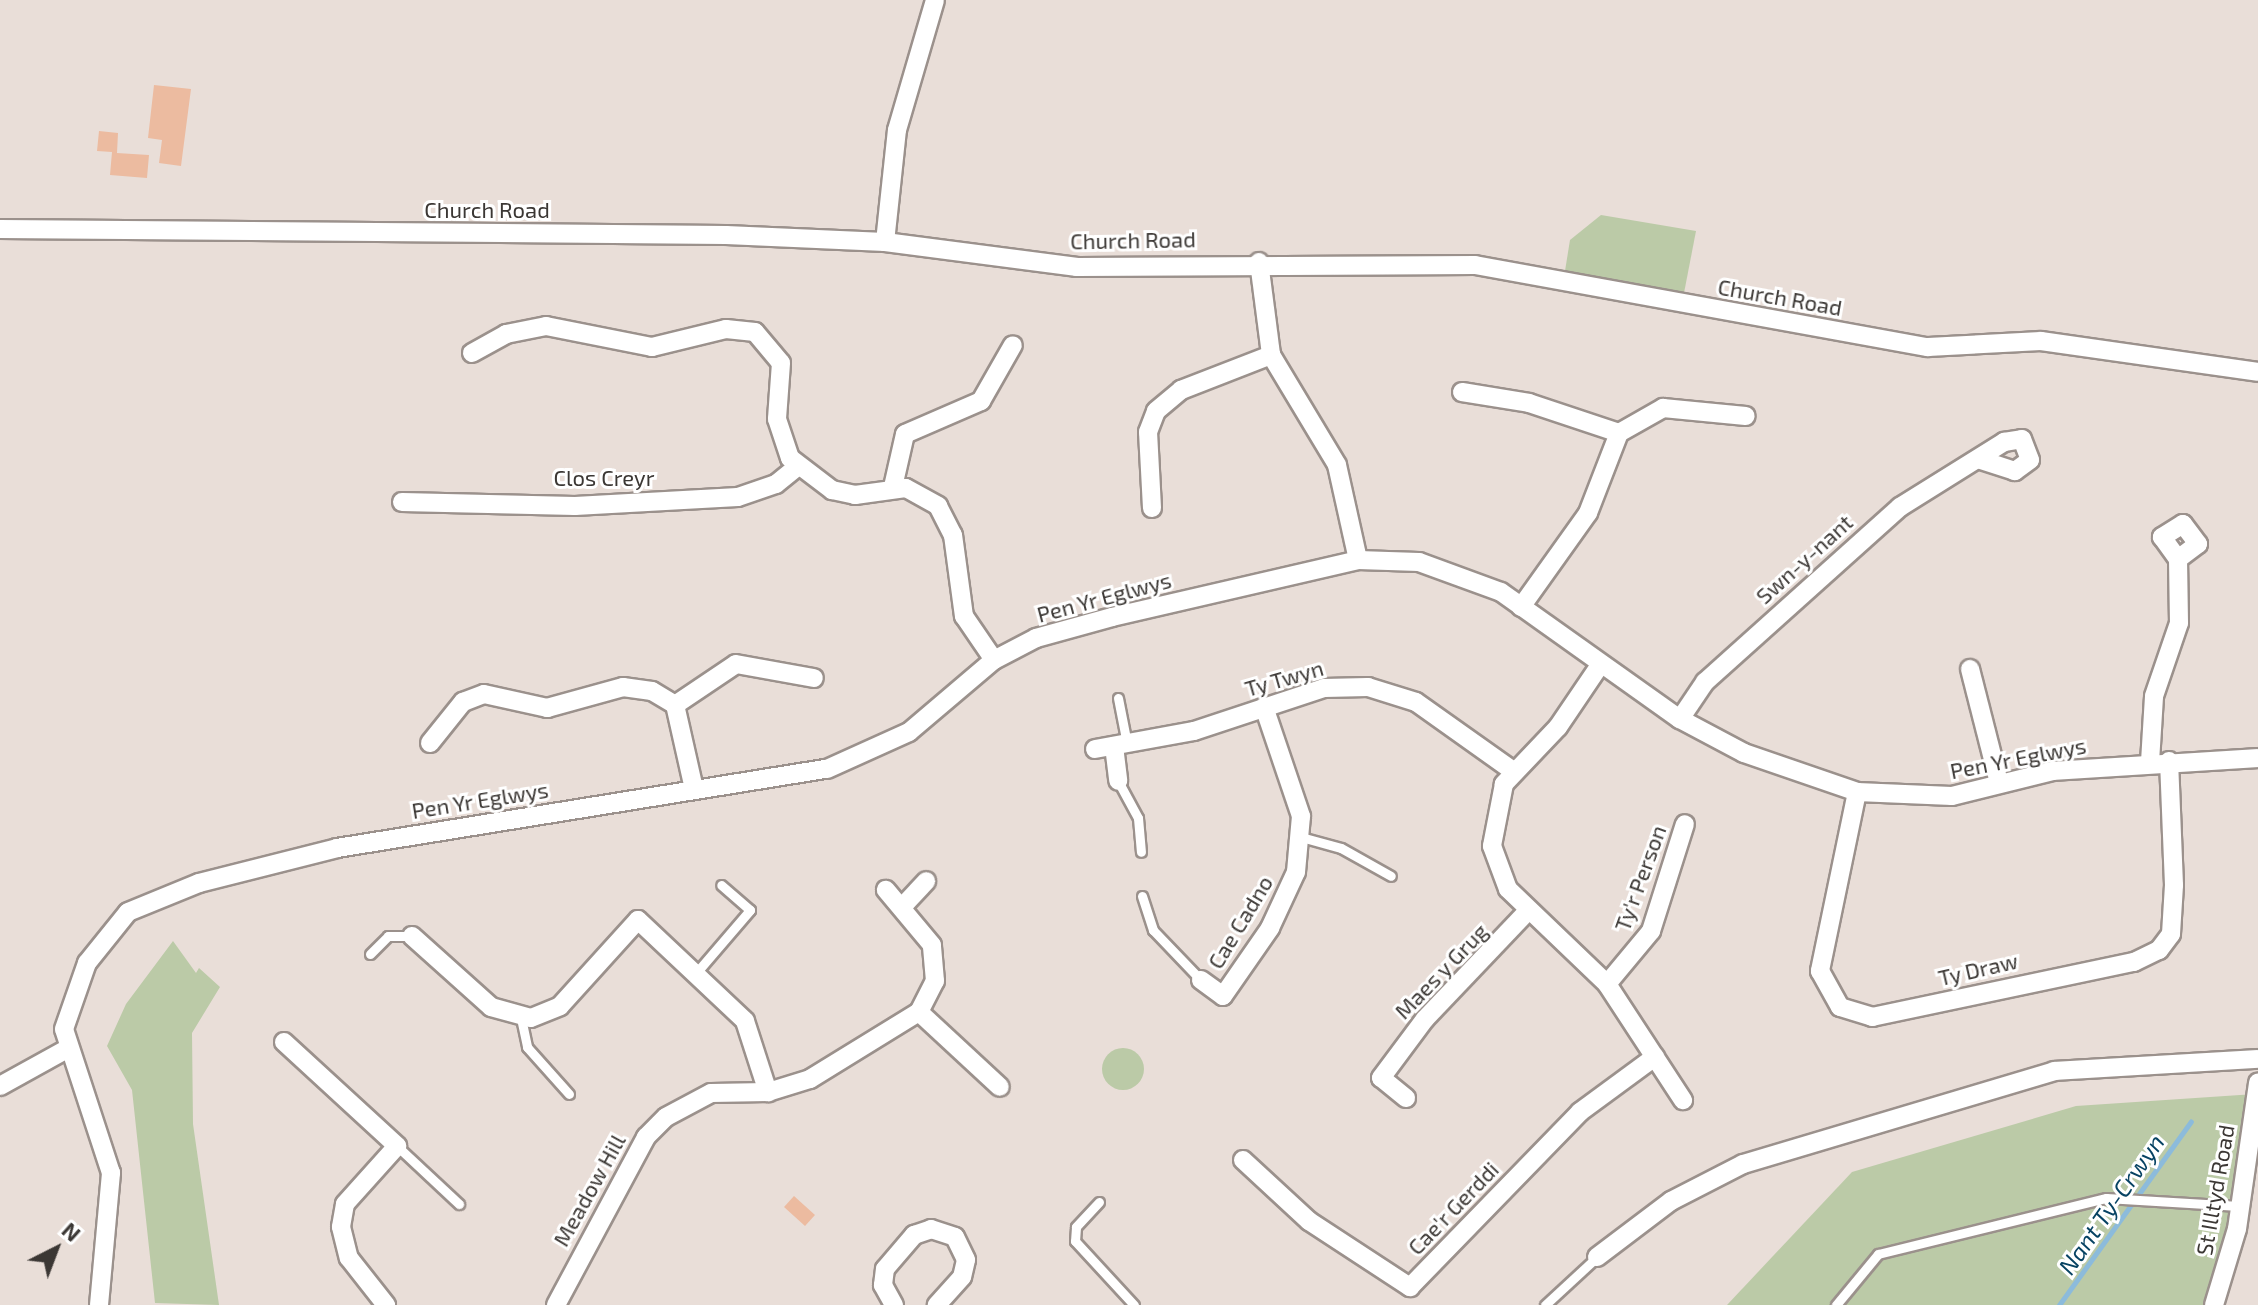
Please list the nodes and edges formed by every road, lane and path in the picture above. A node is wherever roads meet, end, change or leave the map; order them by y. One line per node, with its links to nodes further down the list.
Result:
1 (935, 0): 3 (street)
2 (0, 229): 3 (street, Church Road)
3 (885, 242): 4 (street, Church Road)
4 (1259, 262): 7 (street); 8 (street, Church Road)
5 (1013, 345): 14 (street)
6 (472, 353): 13 (street)
7 (1271, 355): 16 (street); 18 (street)
8 (2258, 372)
9 (1462, 392): 11 (street)
10 (1746, 416): 11 (street)
11 (1619, 433): 19 (street)
12 (1981, 460): 27 (street, Swn-y-nant)
13 (797, 467): 14 (street); 15 (street, Clos Creyr)
14 (893, 487): 20 (street)
15 (402, 502)
16 (1152, 508)
17 (2178, 559): 33 (street)
18 (1358, 560): 19 (street, Pen Yr Eglwys); 20 (street, Pen Yr Eglwys)
19 (1521, 607): 21 (street, Pen Yr Eglwys)
20 (994, 660): 37 (street, Pen Yr Eglwys)
21 (1600, 665): 27 (street, Pen Yr Eglwys); 34 (street)
22 (1970, 669): 36 (street)
23 (814, 678): 25 (street)
24 (1118, 698): 29 (lane)
25 (675, 705): 28 (street); 37 (street)
26 (1264, 707): 29 (street, Ty Twyn); 34 (street, Ty Twyn); 40 (street, Cae Cadno)
27 (1680, 719): 38 (street, Pen Yr Eglwys)
28 (430, 743)
29 (1120, 745): 30 (street, Ty Twyn); 35 (street)
30 (1095, 749)
31 (2258, 758): 32 (street, Pen Yr Eglwys)
32 (2169, 761): 33 (street, Pen Yr Eglwys); 38 (street, Ty Draw)
33 (2150, 762): 36 (street, Pen Yr Eglwys)
34 (1513, 771): 48 (street)
35 (1118, 781): 41 (lane)
36 (1999, 783): 38 (street, Pen Yr Eglwys)
37 (694, 789): 57 (street, Pen Yr Eglwys)
38 (1857, 792)
39 (1685, 824): 53 (street, Ty'r Person)
40 (1301, 837): 42 (lane); 52 (street, Cae Cadno)
41 (1141, 852)
42 (1391, 876)
43 (926, 881): 47 (street)
44 (721, 885): 51 (lane)
45 (886, 890): 47 (street)
46 (1142, 896): 52 (lane)
47 (903, 906): 54 (street)
48 (1528, 911): 53 (street); 65 (street, Maes y Grug)
49 (412, 936): 50 (lane); 55 (street)
50 (370, 954)
51 (696, 973): 55 (street); 63 (street)
52 (1201, 980)
53 (1607, 984): 58 (street)
54 (919, 1012): 62 (street); 63 (street, Meadow Hill)
55 (521, 1018): 64 (lane)
56 (284, 1042): 67 (street)
57 (67, 1049): 61 (street); 75 (street, Pen Yr Eglwys)
58 (1655, 1057): 66 (street); 69 (street, Cae'r Gerddi)
59 (2258, 1059): 73 (street)
60 (2258, 1083): 68 (street, St Illtyd Road)
61 (0, 1086)
62 (1000, 1087)
63 (768, 1092): 77 (street, Meadow Hill)
64 (569, 1094)
65 (1406, 1098)
66 (1683, 1100)
67 (397, 1146): 71 (lane); 76 (street)
68 (2253, 1151): 72 (street, St Illtyd Road)
69 (1243, 1160)
70 (1099, 1202): 79 (lane)
71 (459, 1204)
72 (2239, 1206): 81 (lane); 82 (street, St Illtyd Road)
73 (1597, 1257): 80 (lane)
74 (947, 1302): 78 (street)
75 (99, 1305)
76 (386, 1305)
77 (556, 1305)
78 (894, 1305)
79 (1134, 1305)
80 (1545, 1305)
81 (1836, 1305)
82 (2214, 1305)

